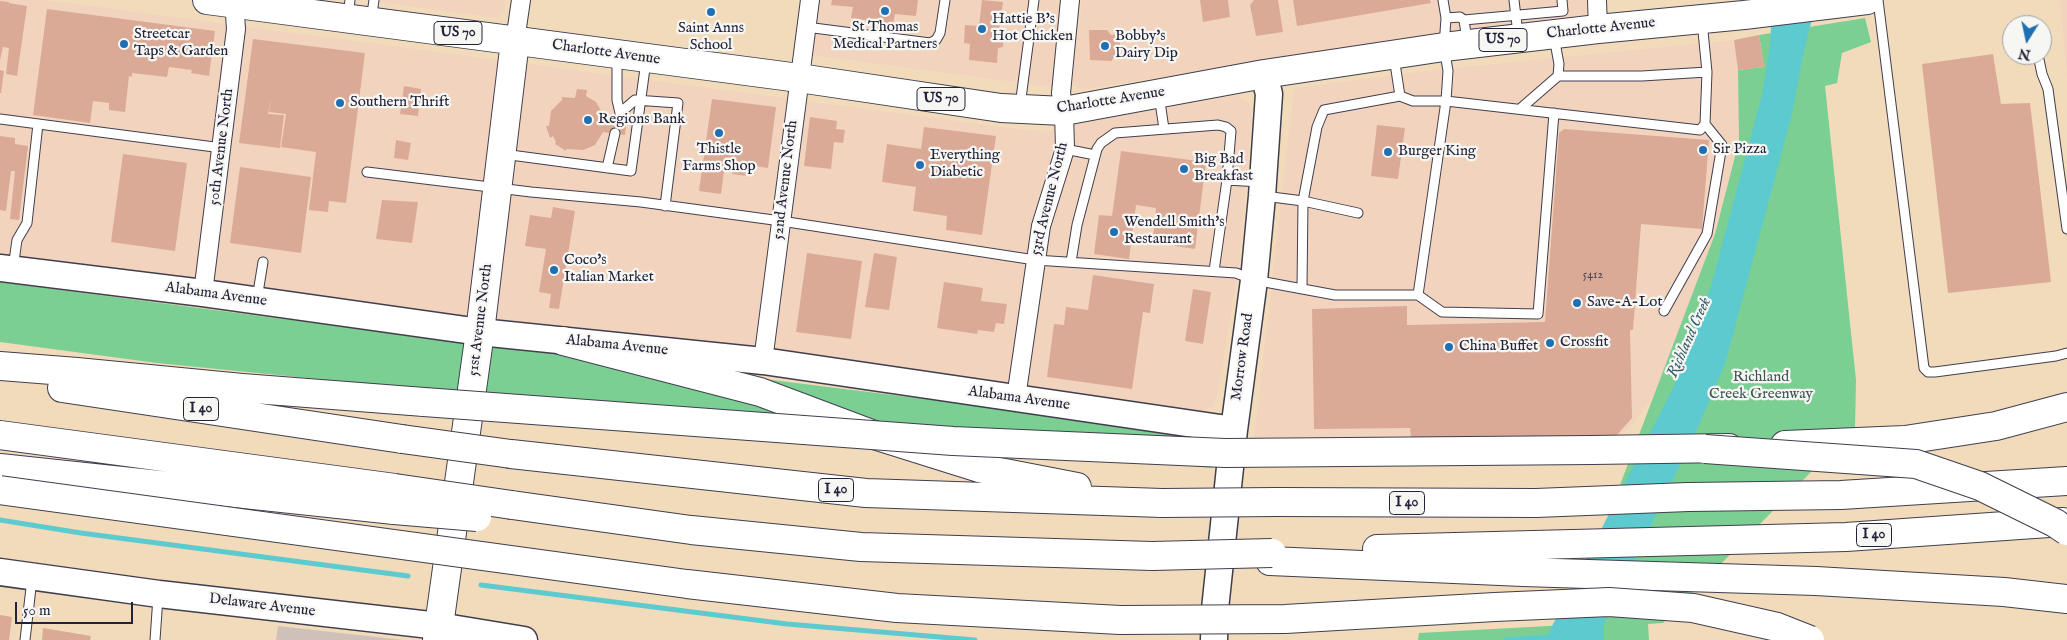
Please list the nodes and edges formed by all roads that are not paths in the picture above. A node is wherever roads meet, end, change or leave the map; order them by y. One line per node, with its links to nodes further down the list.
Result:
1 (207, 0): 12 (main road, Charlotte Avenue / US 70)
2 (521, 0): 21 (street, 51st Avenue North)
3 (810, 0): 16 (street, 52nd Avenue North)
4 (945, 0): 16 (lane)
5 (1034, 0): 34 (lane)
6 (1070, 0): 36 (street, 53rd Avenue North)
7 (1443, 0): 14 (lane)
8 (1514, 0): 17 (lane)
9 (1562, 0): 17 (lane)
10 (1597, 0): 18 (street)
11 (1868, 0): 15 (main road, Charlotte Avenue / US 70); 70 (lane)
12 (234, 2): 13 (main road, Charlotte Avenue / US 70); 43 (street, 50th Avenue North)
13 (360, 10): 21 (main road, Charlotte Avenue / US 70)
14 (1446, 18): 20 (lane); 20 (lane)
15 (1702, 18): 18 (main road, Charlotte Avenue / US 70); 26 (lane)
16 (806, 27): 29 (street, 52nd Avenue North)
17 (1517, 27): 19 (main road, Charlotte Avenue / US 70); 20 (main road, Charlotte Avenue / US 70)
18 (1598, 29): 19 (main road, Charlotte Avenue / US 70)
19 (1553, 35): 28 (lane)
20 (1458, 37): 23 (main road, Charlotte Avenue / US 70); 33 (lane)
21 (515, 41): 22 (main road, Charlotte Avenue / US 70); 45 (main road, 51st Avenue North)
22 (617, 54): 24 (main road, Charlotte Avenue / US 70); 32 (lane)
23 (1394, 54): 27 (main road, Charlotte Avenue / US 70); 31 (lane)
24 (647, 58): 29 (main road, Charlotte Avenue / US 70); 32 (lane)
25 (2040, 65): 56 (lane)
26 (1707, 72): 28 (lane); 40 (lane)
27 (1264, 74): 30 (main road, Charlotte Avenue / US 70); 51 (street, Morrow Road)
28 (1558, 76): 35 (lane)
29 (800, 78): 34 (main road, Charlotte Avenue / US 70); 55 (street, 52nd Avenue North)
30 (1159, 94): 36 (main road, Charlotte Avenue / US 70); 41 (lane)
31 (1400, 96): 33 (lane); 52 (lane)
32 (641, 99): 47 (lane); 53 (lane)
33 (1446, 101): 35 (lane); 65 (lane)
34 (1019, 109): 36 (main road, Charlotte Avenue / US 70)
35 (1520, 109): 37 (lane)
36 (1064, 111): 44 (street, 53rd Avenue North)
37 (1554, 113): 40 (lane); 65 (lane)
38 (0, 119): 39 (lane)
39 (38, 124): 43 (lane); 60 (lane)
40 (1705, 124): 67 (lane)
41 (1164, 129): 46 (lane); 49 (lane)
42 (615, 133): 47 (lane)
43 (222, 148): 64 (street, 50th Avenue North)
44 (1065, 149): 46 (lane); 57 (street, 53rd Avenue North)
45 (500, 154): 47 (lane); 50 (main road, 51st Avenue North)
46 (1095, 155): 59 (lane)
47 (607, 168)
48 (367, 172): 50 (lane)
49 (1227, 180): 51 (lane); 61 (lane)
50 (497, 188): 53 (lane); 68 (main road, 51st Avenue North)
51 (1262, 189): 52 (lane); 62 (street, Morrow Road)
52 (1303, 201): 54 (lane); 63 (lane)
53 (665, 206): 55 (lane)
54 (1358, 213)
55 (781, 221): 57 (lane); 71 (street, 52nd Avenue North)
56 (2067, 229)
57 (1035, 260): 59 (lane); 74 (street, 53rd Avenue North)
58 (263, 262): 66 (lane)
59 (1071, 262): 61 (lane)
60 (7, 268): 64 (street, Alabama Avenue)
61 (1214, 271): 62 (lane)
62 (1254, 280): 63 (lane); 76 (street, Morrow Road)
63 (1302, 288): 65 (lane)
64 (203, 293): 66 (street, Alabama Avenue)
65 (1418, 295)
66 (257, 301): 68 (street, Alabama Avenue)
67 (1664, 311)
68 (480, 332): 69 (street, Alabama Avenue); 91 (main road, 51st Avenue North)
69 (563, 340): 71 (street, Alabama Avenue); 83 (main road)
70 (2067, 353)
71 (763, 361): 74 (street, Alabama Avenue)
72 (0, 366): 78 (main road, bridge)
73 (0, 379): 83 (main road, I 40, bridge)
74 (1016, 398): 76 (street, Alabama Avenue)
75 (2067, 407): 78 (main road, bridge)
76 (1234, 430): 95 (street, Morrow Road)
77 (0, 435): 82 (main road, I 40)
78 (1705, 449): 85 (main road, bridge)
79 (0, 468): 82 (main road)
80 (2067, 481): 83 (main road, I 40, bridge)
81 (0, 490): 96 (main road, bridge)
82 (395, 499): 86 (main road, I 40, bridge)
83 (1162, 503)
84 (2067, 521): 86 (main road, I 40)
85 (2067, 531)
86 (1271, 557): 90 (main road)
87 (0, 572): 88 (street, Delaware Avenue)
88 (33, 576): 89 (street, Delaware Avenue); 92 (lane)
89 (159, 594): 91 (street, Delaware Avenue); 93 (lane)
90 (2067, 599)
91 (438, 633): 94 (street, Delaware Avenue)
92 (25, 640)
93 (155, 640)
94 (524, 640)
95 (1214, 640)
96 (1810, 640)

